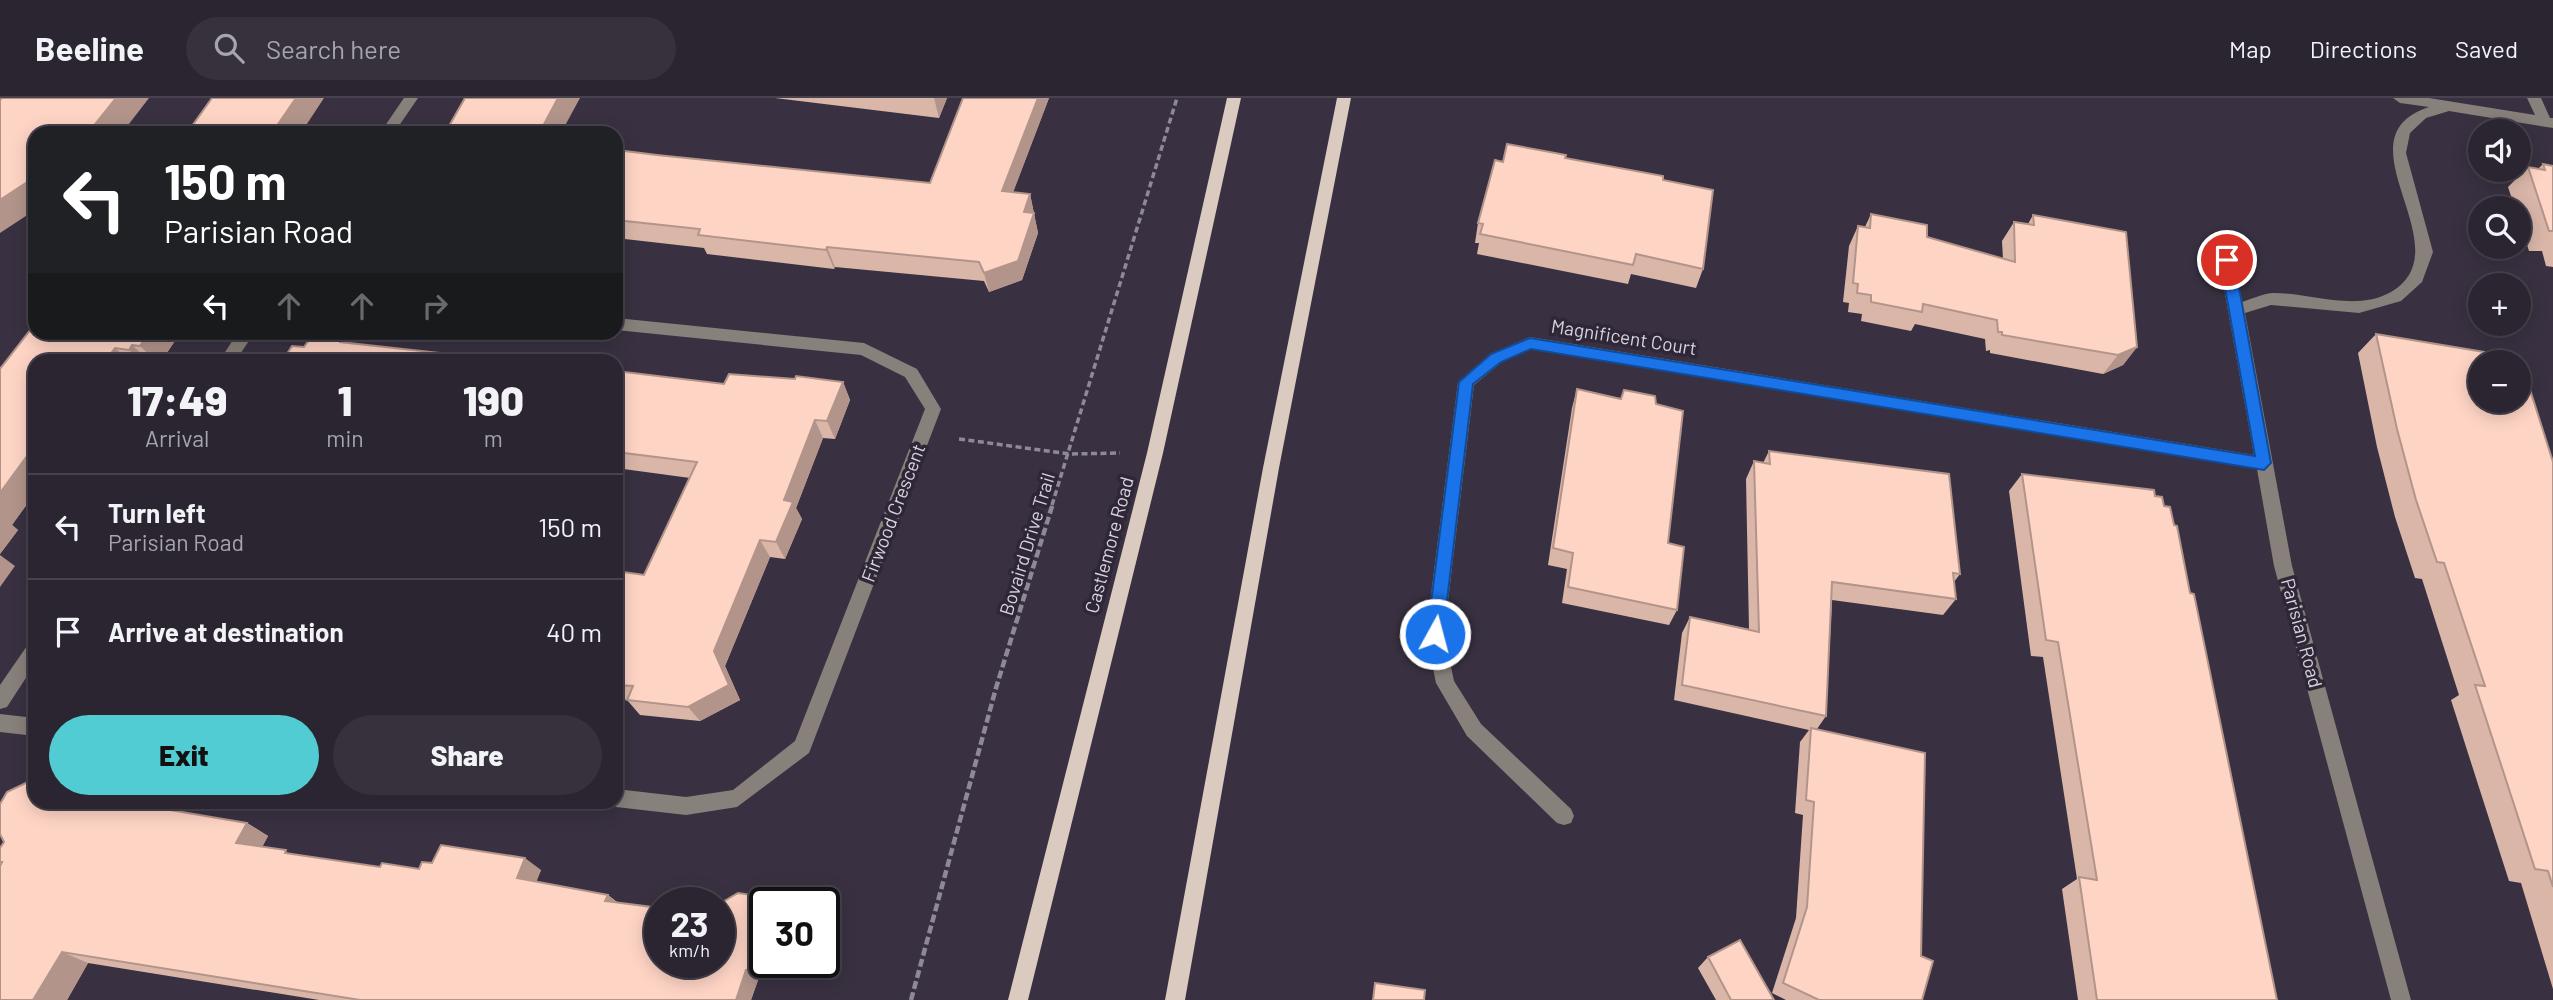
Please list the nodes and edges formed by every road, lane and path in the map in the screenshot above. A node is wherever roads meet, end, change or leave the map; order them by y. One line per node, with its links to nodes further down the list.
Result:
1 (411, 98): 9 (street)
2 (1177, 98): 15 (path, Bovaird Drive Trail)
3 (1234, 98): 14 (main road, Castlemore Road)
4 (1344, 98): 25 (main road)
5 (2400, 98): 7 (street)
6 (2534, 98): 8 (street)
7 (2448, 106): 8 (street); 11 (street)
8 (2549, 122)
9 (392, 126)
10 (2227, 260): 11 (street, Parisian Road)
11 (2236, 310): 16 (street, Parisian Road)
12 (623, 325): 13 (street, Firwood Crescent)
13 (923, 435): 15 (path); 21 (street, Firwood Crescent)
14 (1155, 453): 15 (path); 24 (main road, Castlemore Road)
15 (1070, 454): 23 (path, Bovaird Drive Trail)
16 (2264, 463): 22 (street, Magnificent Court); 26 (street, Parisian Road)
17 (28, 659): 18 (street)
18 (0, 701)
19 (0, 723): 20 (street)
20 (28, 726)
21 (623, 799)
22 (1564, 816)
23 (911, 1000)
24 (1018, 1000)
25 (1175, 1000)
26 (2401, 1000)

